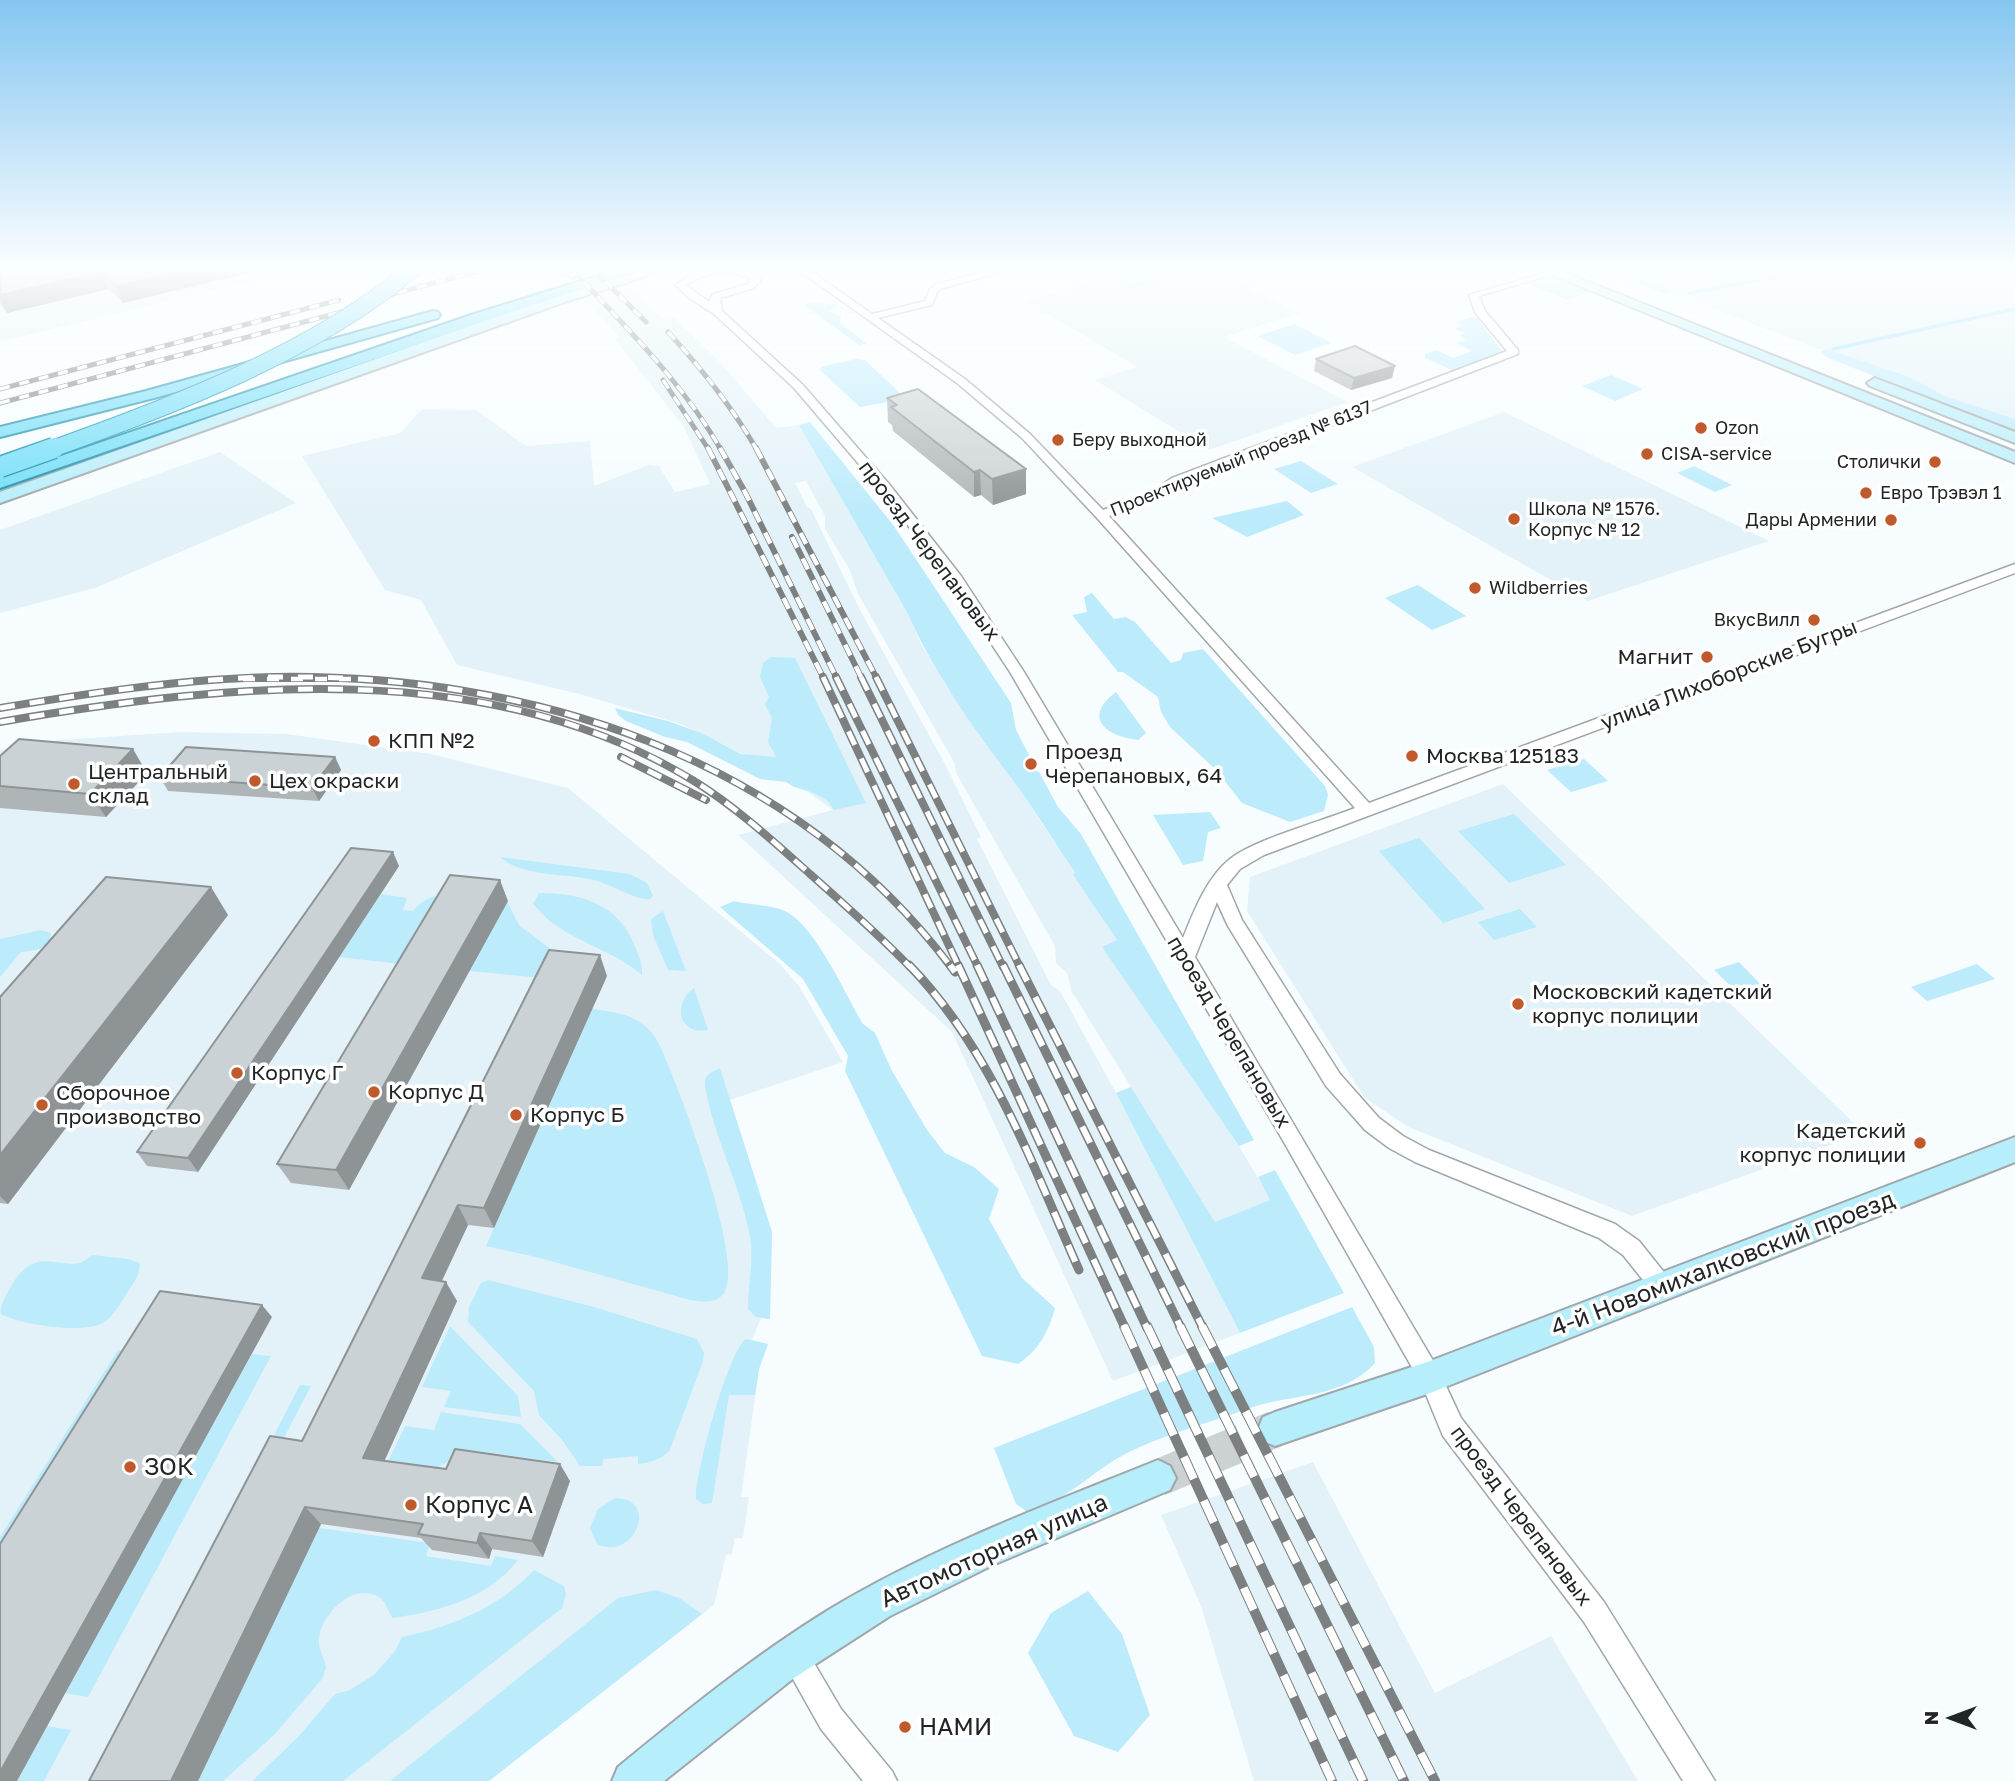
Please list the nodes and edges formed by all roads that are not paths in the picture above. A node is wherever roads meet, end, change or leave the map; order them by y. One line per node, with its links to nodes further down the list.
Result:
1 (265, 350): 15 (main road)
2 (286, 350): 17 (main road, bridge)
3 (305, 350): 13 (main road)
4 (381, 350): 11 (main road)
5 (388, 350): 11 (main road)
6 (417, 350): 19 (main road)
7 (759, 350): 24 (street, проезд Черепановых)
8 (919, 350): 20 (street)
9 (1512, 350): 20 (street, Проектируемый проезд № 6137)
10 (1745, 350): 16 (main road)
11 (348, 362): 18 (main road)
12 (1866, 380): 14 (main road)
13 (0, 432)
14 (2015, 438)
15 (0, 456)
16 (2015, 458)
17 (0, 467)
18 (0, 483)
19 (0, 498)
20 (1101, 515): 22 (street)
21 (2015, 569): 22 (street, улица Лихоборские Бугры)
22 (1366, 810): 23 (street, улица Лихоборские Бугры)
23 (1219, 887): 24 (street, улица Лихоборские Бугры); 26 (street)
24 (1185, 958): 27 (street, проезд Черепановых)
25 (2015, 1149): 26 (main road, 4-й Новомихалковский проезд)
26 (1663, 1288): 27 (main road, 4-й Новомихалковский проезд)
27 (1430, 1377): 28 (main road); 33 (street, проезд Черепановых)
28 (1275, 1429)
29 (1158, 1478): 30 (main road, Автомоторная улица)
30 (794, 1656): 31 (main road, Автомоторная улица); 32 (street)
31 (632, 1781)
32 (882, 1781)
33 (1700, 1781)

